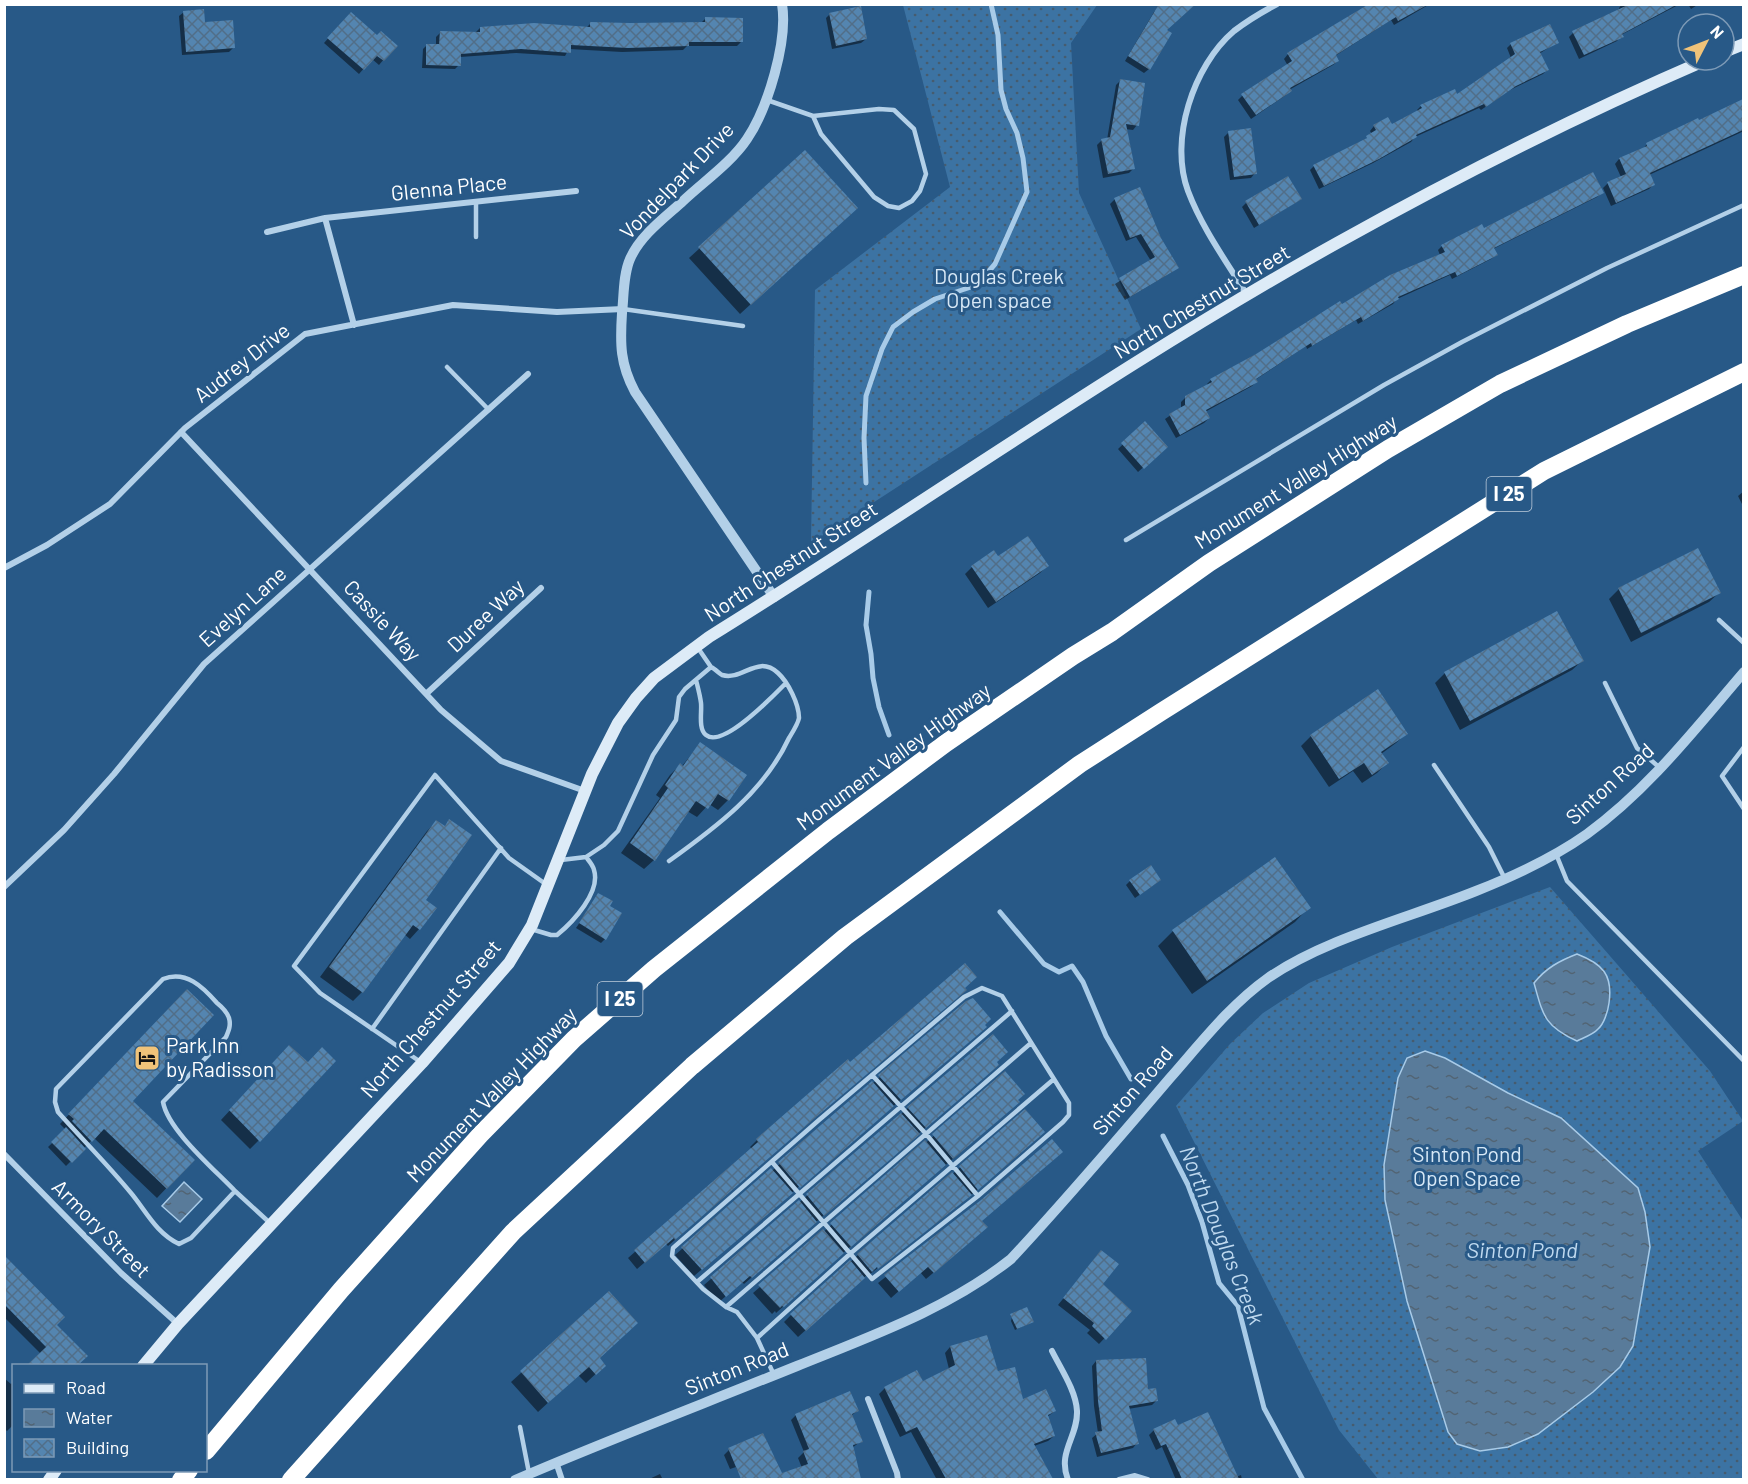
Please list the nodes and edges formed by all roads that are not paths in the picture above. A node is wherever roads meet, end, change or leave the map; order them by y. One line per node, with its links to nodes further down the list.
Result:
1 (782, 4): 4 (street, Vondelpark Drive)
2 (1277, 4): 13 (street)
3 (1678, 72): 13 (main road, North Chestnut Street)
4 (765, 99): 5 (lane); 14 (street, Vondelpark Drive)
5 (813, 116): 5 (lane)
6 (576, 191): 7 (street, Glenna Place)
7 (476, 202): 9 (street, Glenna Place); 11 (lane)
8 (1743, 205): 22 (lane)
9 (325, 218): 10 (street, Glenna Place); 15 (street)
10 (267, 232)
11 (476, 237)
12 (1743, 275): 77 (highway, Monument Valley Highway / I 25)
13 (1247, 295): 26 (main road, North Chestnut Street)
14 (622, 309): 15 (street, Audrey Drive); 16 (lane); 26 (street, Vondelpark Drive)
15 (354, 325): 21 (street, Audrey Drive)
16 (743, 326)
17 (447, 367): 20 (lane)
18 (1743, 372): 80 (highway, I 25)
19 (528, 374): 20 (street, Evelyn Lane)
20 (489, 410): 24 (street, Evelyn Lane)
21 (182, 432): 23 (street, Audrey Drive); 24 (street, Cassie Way)
22 (1126, 540)
23 (4, 568)
24 (311, 568): 35 (street, Cassie Way); 48 (street, Evelyn Lane)
25 (541, 588): 35 (street, Duree Way)
26 (774, 597): 29 (main road, North Chestnut Street)
27 (1719, 620): 28 (lane)
28 (1743, 644)
29 (696, 646): 30 (lane); 39 (main road, North Chestnut Street)
30 (711, 667): 32 (lane); 33 (lane)
31 (1743, 672): 38 (street, Sinton Road)
32 (696, 680): 33 (lane); 43 (lane)
33 (786, 683): 45 (lane)
34 (1605, 683): 38 (lane)
35 (426, 694): 39 (street, Cassie Way)
36 (1743, 747): 40 (lane)
37 (1434, 765): 46 (lane)
38 (1660, 768): 42 (street, Sinton Road)
39 (586, 792): 44 (main road, North Chestnut Street)
40 (1743, 809)
41 (501, 848): 47 (lane); 51 (lane); 51 (lane)
42 (1556, 854): 46 (street, Sinton Road); 53 (lane)
43 (586, 857): 44 (lane); 49 (lane)
44 (559, 860): 47 (main road, North Chestnut Street)
45 (669, 861)
46 (1505, 879): 74 (street, Sinton Road)
47 (549, 886): 49 (main road, North Chestnut Street)
48 (4, 887)
49 (531, 929): 54 (main road, North Chestnut Street)
50 (1012, 1011): 52 (lane); 55 (lane); 57 (lane)
51 (372, 1029): 54 (lane)
52 (1031, 1043): 56 (lane); 58 (lane)
53 (1743, 1061)
54 (422, 1063): 66 (main road, North Chestnut Street)
55 (872, 1075): 57 (lane); 60 (lane)
56 (1054, 1079): 61 (lane); 64 (lane)
57 (901, 1107): 58 (lane); 63 (lane)
58 (926, 1134): 61 (lane); 65 (lane)
59 (4, 1154): 70 (street, Armory Street)
60 (771, 1162): 63 (lane); 68 (lane)
61 (953, 1167): 64 (lane); 67 (lane)
62 (235, 1191): 62 (lane); 66 (lane)
63 (800, 1195): 65 (lane); 68 (lane)
64 (978, 1196): 67 (lane)
65 (825, 1223): 67 (lane); 69 (lane)
66 (271, 1224): 70 (main road, North Chestnut Street)
67 (851, 1253): 71 (lane)
68 (697, 1282): 69 (lane)
69 (726, 1307): 71 (lane)
70 (178, 1324): 73 (main road, North Chestnut Street)
71 (757, 1338): 74 (lane)
72 (1052, 1351): 84 (street)
73 (144, 1364)
74 (774, 1375): 78 (street, Sinton Road)
75 (868, 1399): 83 (street)
76 (520, 1427): 79 (lane)
77 (207, 1450)
78 (556, 1462): 79 (street, Sinton Road); 82 (street)
79 (531, 1476): 81 (street, Sinton Road)
80 (291, 1479)
81 (515, 1479)
82 (562, 1479)
83 (898, 1479)
84 (1068, 1479)
85 (1119, 1479): 86 (street)
86 (1148, 1479)

